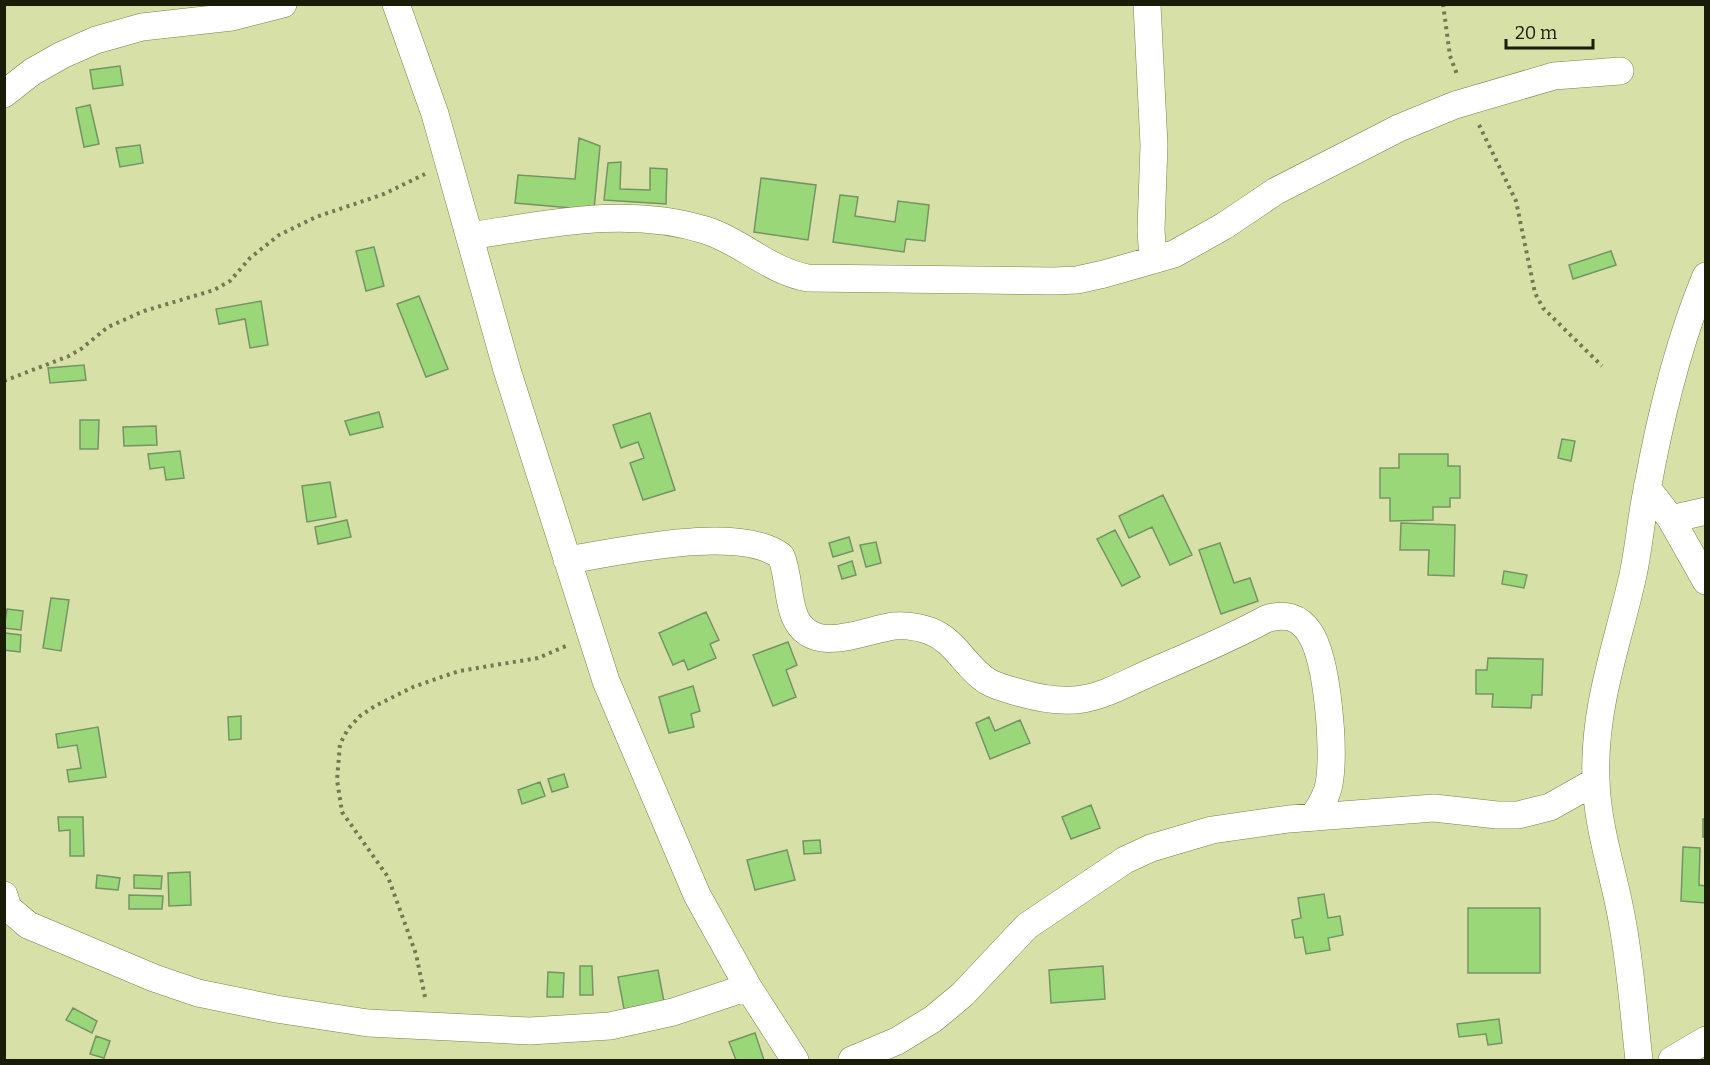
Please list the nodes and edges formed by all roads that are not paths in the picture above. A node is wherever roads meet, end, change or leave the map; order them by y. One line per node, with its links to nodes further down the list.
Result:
1 (282, 4): 5 (street)
2 (396, 4): 6 (street)
3 (1147, 4): 7 (street)
4 (1620, 70): 7 (street)
5 (4, 94)
6 (470, 236): 7 (street); 12 (street)
7 (1153, 260)
8 (1706, 276): 9 (street)
9 (1647, 488): 11 (street); 14 (street)
10 (1706, 511): 11 (street)
11 (1671, 519): 13 (street)
12 (567, 560): 15 (street); 17 (street)
13 (1706, 581)
14 (1596, 781): 15 (street); 21 (street)
15 (1313, 817): 20 (street)
16 (6, 905): 17 (street)
17 (748, 987): 19 (street)
18 (1706, 1040): 22 (street)
19 (795, 1060)
20 (852, 1060)
21 (1639, 1060)
22 (1672, 1060)

